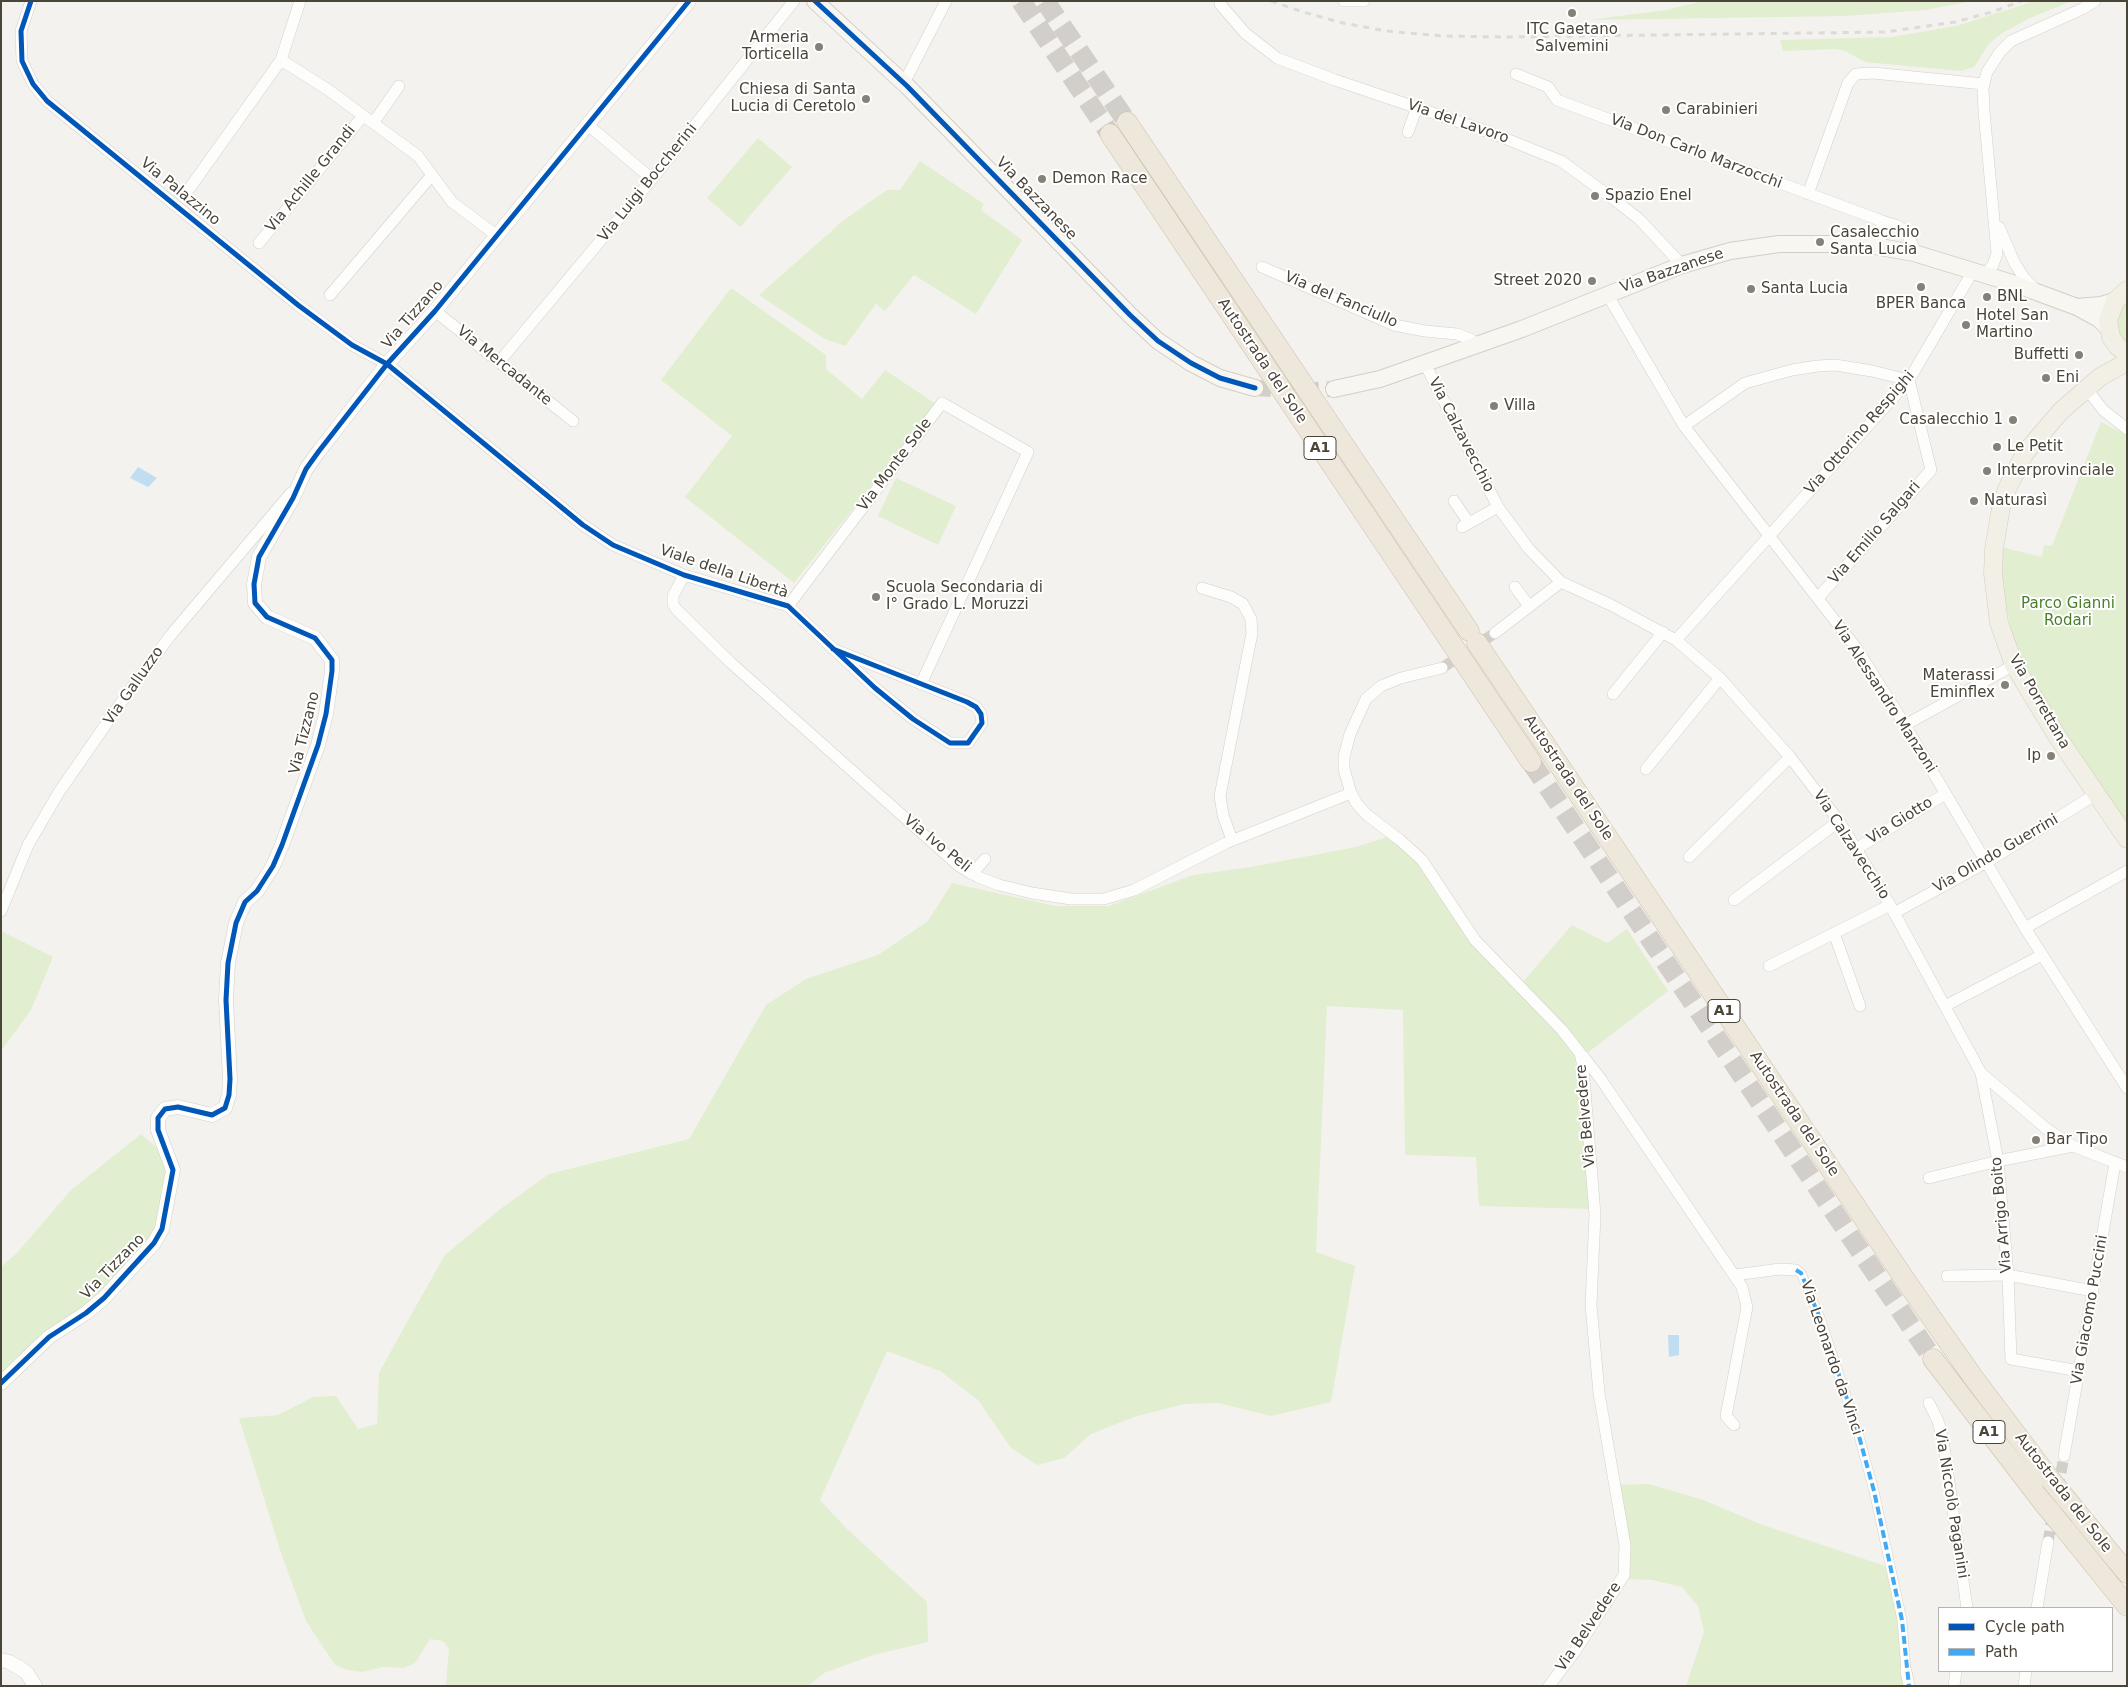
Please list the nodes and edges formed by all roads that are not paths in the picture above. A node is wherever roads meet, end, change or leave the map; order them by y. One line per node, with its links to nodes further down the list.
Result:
1 (31, 1): 47 (street, Via Palazzino)
2 (300, 1): 11 (street)
3 (689, 1): 20 (street, Via Tizzano)
4 (794, 1): 24 (street, Via Luigi Boccherini)
5 (815, 1): 13 (main road, Via Bazzanese)
6 (946, 1): 13 (street)
7 (1344, 1): 8 (street)
8 (1364, 1)
9 (2095, 1): 14 (street)
10 (1220, 4): 16 (street, Via del Lavoro)
11 (281, 60): 17 (street); 25 (street)
12 (1516, 74): 26 (street, Via Don Carlo Marzocchi)
13 (904, 83): 51 (main road, Via Bazzanese)
14 (1984, 84): 26 (street); 27 (street)
15 (398, 86): 19 (street)
16 (1417, 107): 21 (street); 33 (street, Via del Lavoro)
17 (363, 116): 19 (street); 30 (street, Via Achille Grandi)
18 (1127, 122): 122 (highway, Autostrada del Sole / A1, bridge)
19 (373, 123): 23 (street)
20 (588, 125): 24 (street); 29 (street, Via Tizzano)
21 (1408, 132)
22 (1110, 134): 79 (highway, Autostrada del Sole / A1)
23 (432, 175): 29 (street); 38 (street)
24 (652, 179): 45 (street, Via Luigi Boccherini)
25 (189, 189)
26 (1808, 194): 28 (street, Via Don Carlo Marzocchi)
27 (1996, 217): 35 (street, Via Ottorino Respighi); 36 (street)
28 (1882, 221): 31 (street); 32 (street, Via Don Carlo Marzocchi)
29 (496, 235): 41 (street, Via Tizzano)
30 (260, 243)
31 (1880, 247): 32 (main road, Via Bazzanese); 33 (main road, Via Bazzanese)
32 (1914, 254): 35 (main road, Via Bazzanese)
33 (1682, 265): 37 (main road, Via Bazzanese)
34 (1262, 267): 43 (street, Via del Fanciullo)
35 (1979, 273): 36 (main road, Via Bazzanese); 50 (street, Via Ottorino Respighi)
36 (2038, 293): 40 (main road, Via Bazzanese)
37 (1607, 294): 43 (main road, Via Bazzanese); 55 (street, Via Alessandro Manzoni)
38 (330, 295)
39 (2121, 295): 40 (main road, Via Bazzanese); 42 (main road, Via Porrettana)
40 (2077, 308): 42 (main road, Via Bazzanese)
41 (435, 311): 45 (street, Via Mercadante); 47 (street, Via Tizzano)
42 (2110, 333): 44 (main road); 49 (main road, Via Porrettana)
43 (1478, 345): 48 (main road, Via Bazzanese)
44 (2127, 354)
45 (499, 362): 54 (street, Via Mercadante)
46 (2127, 362): 49 (main road, Via Porrettana)
47 (387, 364): 57 (street, Via Tizzano); 61 (street, Viale della Libertà)
48 (1425, 364): 52 (main road, Via Bazzanese); 59 (street, Via Calzavecchio)
49 (2100, 377): 53 (main road, Via Porrettana)
50 (1909, 380): 55 (street); 60 (street, Via Ottorino Respighi); 65 (street, Via Emilio Salgari)
51 (1255, 388)
52 (1334, 389)
53 (2087, 389): 56 (street); 72 (main road, Via Porrettana)
54 (573, 421)
55 (1684, 426): 60 (street, Via Alessandro Manzoni)
56 (2127, 429)
57 (300, 482): 95 (street, Via Galluzzo); 117 (street, Via Tizzano)
58 (1454, 501): 59 (street, Via Calzavecchio)
59 (1498, 507): 62 (street, Via Calzavecchio)
60 (1769, 537): 65 (street, Via Alessandro Manzoni); 70 (street, Via Ottorino Respighi)
61 (684, 574): 66 (street, Viale della Libertà); 92 (street, Via Ivo Peli)
62 (1561, 582): 67 (street); 68 (street, Via Calzavecchio)
63 (1514, 587): 67 (street)
64 (1202, 588): 86 (street)
65 (1818, 598): 77 (street, Via Alessandro Manzoni)
66 (788, 606): 71 (street, Viale della Libertà); 75 (street, Via Monte Sole)
67 (1529, 606): 69 (street)
68 (1663, 632): 70 (street, Via Calzavecchio); 76 (street)
69 (1495, 633)
70 (1676, 640): 74 (street, Via Calzavecchio)
71 (833, 649): 75 (street); 75 (street, Viale della Libertà)
72 (2014, 665): 77 (street); 83 (main road, Via Porrettana)
73 (1442, 668): 81 (street, Via Belvedere)
74 (1720, 678): 78 (street, Via Calzavecchio); 80 (street)
75 (921, 684)
76 (1613, 694)
77 (1906, 724): 82 (street, Via Alessandro Manzoni)
78 (1790, 757): 84 (street, Via Calzavecchio); 88 (street)
79 (1531, 762)
80 (1646, 769)
81 (1351, 793): 86 (street, Via Ivo Peli); 102 (street, Via Belvedere)
82 (1945, 794): 87 (street, Via Giotto); 90 (street, Via Alessandro Manzoni)
83 (2096, 794): 85 (main road, Via Porrettana); 90 (street, Via Olindo Guerrini)
84 (1838, 821): 87 (street, Via Calzavecchio); 93 (street)
85 (2127, 839)
86 (1232, 840): 92 (street, Via Ivo Peli)
87 (1856, 849): 94 (street, Via Calzavecchio)
88 (1688, 858)
89 (984, 859): 92 (street)
90 (1987, 862): 94 (street, Via Olindo Guerrini); 96 (street, Via Alessandro Manzoni)
91 (2127, 871): 96 (street)
92 (972, 874)
93 (1734, 900)
94 (1892, 909): 97 (street, Via Olindo Guerrini); 101 (street, Via Calzavecchio)
95 (1, 911)
96 (2025, 928): 98 (street, Via Alessandro Manzoni)
97 (1834, 933): 99 (street, Via Olindo Guerrini); 100 (street)
98 (2042, 955): 101 (street); 104 (street, Via Alessandro Manzoni)
99 (1769, 966)
100 (1860, 1006)
101 (1945, 1006): 103 (street, Via Calzavecchio)
102 (1580, 1053): 111 (street); 131 (street, Via Belvedere)
103 (1981, 1073): 105 (street, Via Calzavecchio); 106 (street, Via Arrigo Boito)
104 (2127, 1088)
105 (2073, 1146): 106 (street); 107 (street, Via Calzavecchio)
106 (1998, 1161): 109 (street); 113 (street, Via Arrigo Boito)
107 (2115, 1163): 108 (street, Via Calzavecchio); 114 (street, Via Giacomo Puccini)
108 (2127, 1167)
109 (1929, 1178)
110 (1796, 1270): 111 (street, Via Leonardo da Vinci); 127 (street, Via Leonardo da Vinci)
111 (1734, 1275): 119 (street)
112 (1948, 1276): 113 (street)
113 (2008, 1276): 114 (street); 116 (street, Via Arrigo Boito)
114 (2093, 1291): 116 (street, Via Giacomo Puccini)
115 (1933, 1359): 123 (highway, Autostrada del Sole / A1, bridge)
116 (2079, 1370): 120 (street, Via Giacomo Puccini)
117 (1, 1384)
118 (1929, 1403): 124 (street, Via Niccolò Paganini)
119 (1734, 1425)
120 (2064, 1456)
121 (2048, 1542): 125 (street)
122 (2127, 1573)
123 (2127, 1606)
124 (1967, 1607)
125 (2037, 1607)
126 (1, 1660): 130 (street)
127 (1906, 1671): 132 (street, Via Leonardo da Vinci)
128 (1956, 1672): 133 (street)
129 (2026, 1672): 134 (street)
130 (35, 1686)
131 (1549, 1686)
132 (1909, 1686)
133 (1954, 1686)
134 (2024, 1686)

